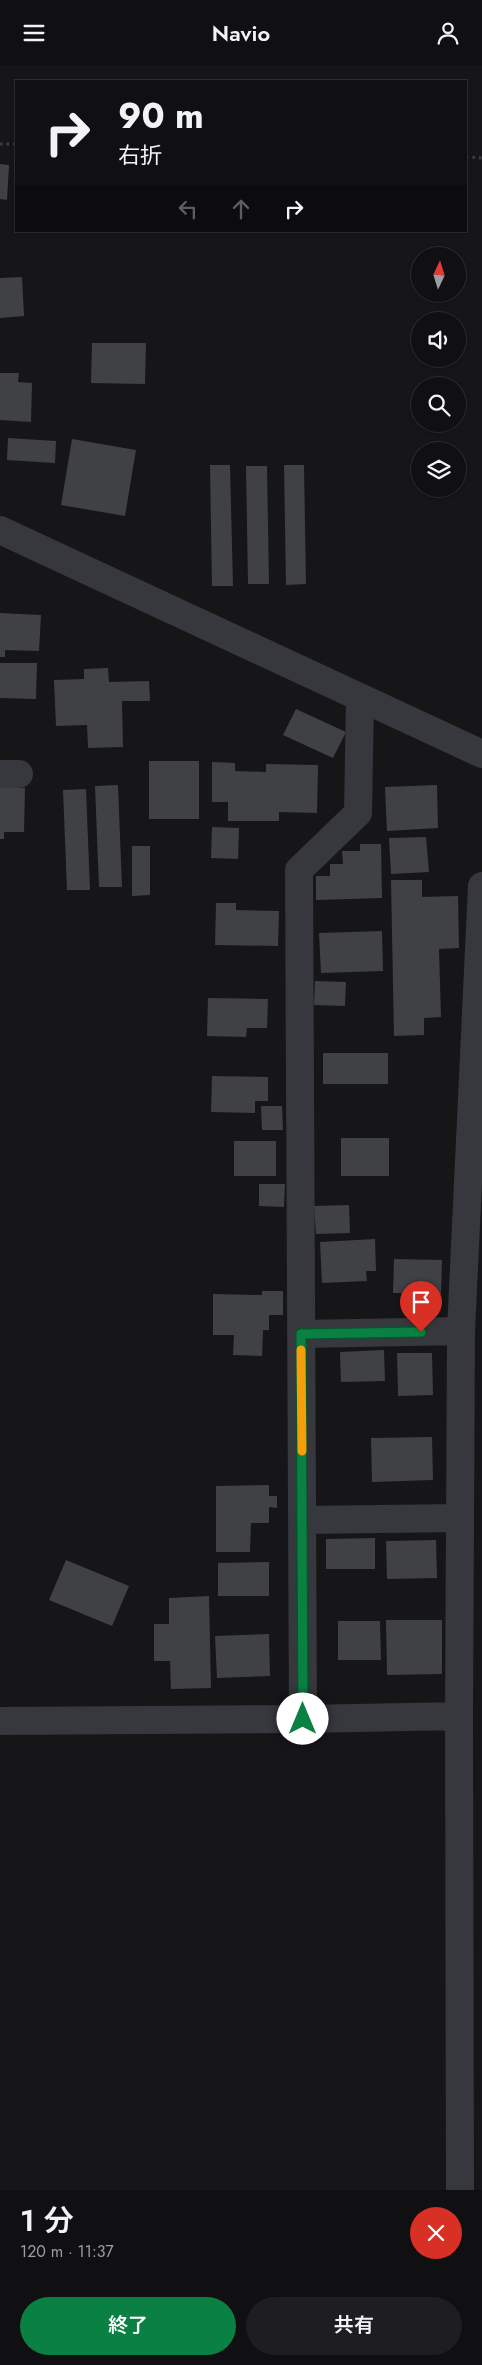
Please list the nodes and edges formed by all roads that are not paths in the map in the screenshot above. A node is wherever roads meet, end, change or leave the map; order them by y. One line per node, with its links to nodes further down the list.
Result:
1 (0, 530): 2 (street)
2 (360, 698): 3 (street); 6 (street)
3 (482, 754)
4 (482, 886): 5 (street)
5 (461, 1331): 6 (street); 7 (street)
6 (301, 1334): 8 (street)
7 (460, 1518): 8 (street); 9 (street)
8 (302, 1520): 10 (street)
9 (459, 1716): 10 (street); 12 (street)
10 (303, 1719): 11 (street)
11 (0, 1721)
12 (460, 2190)

